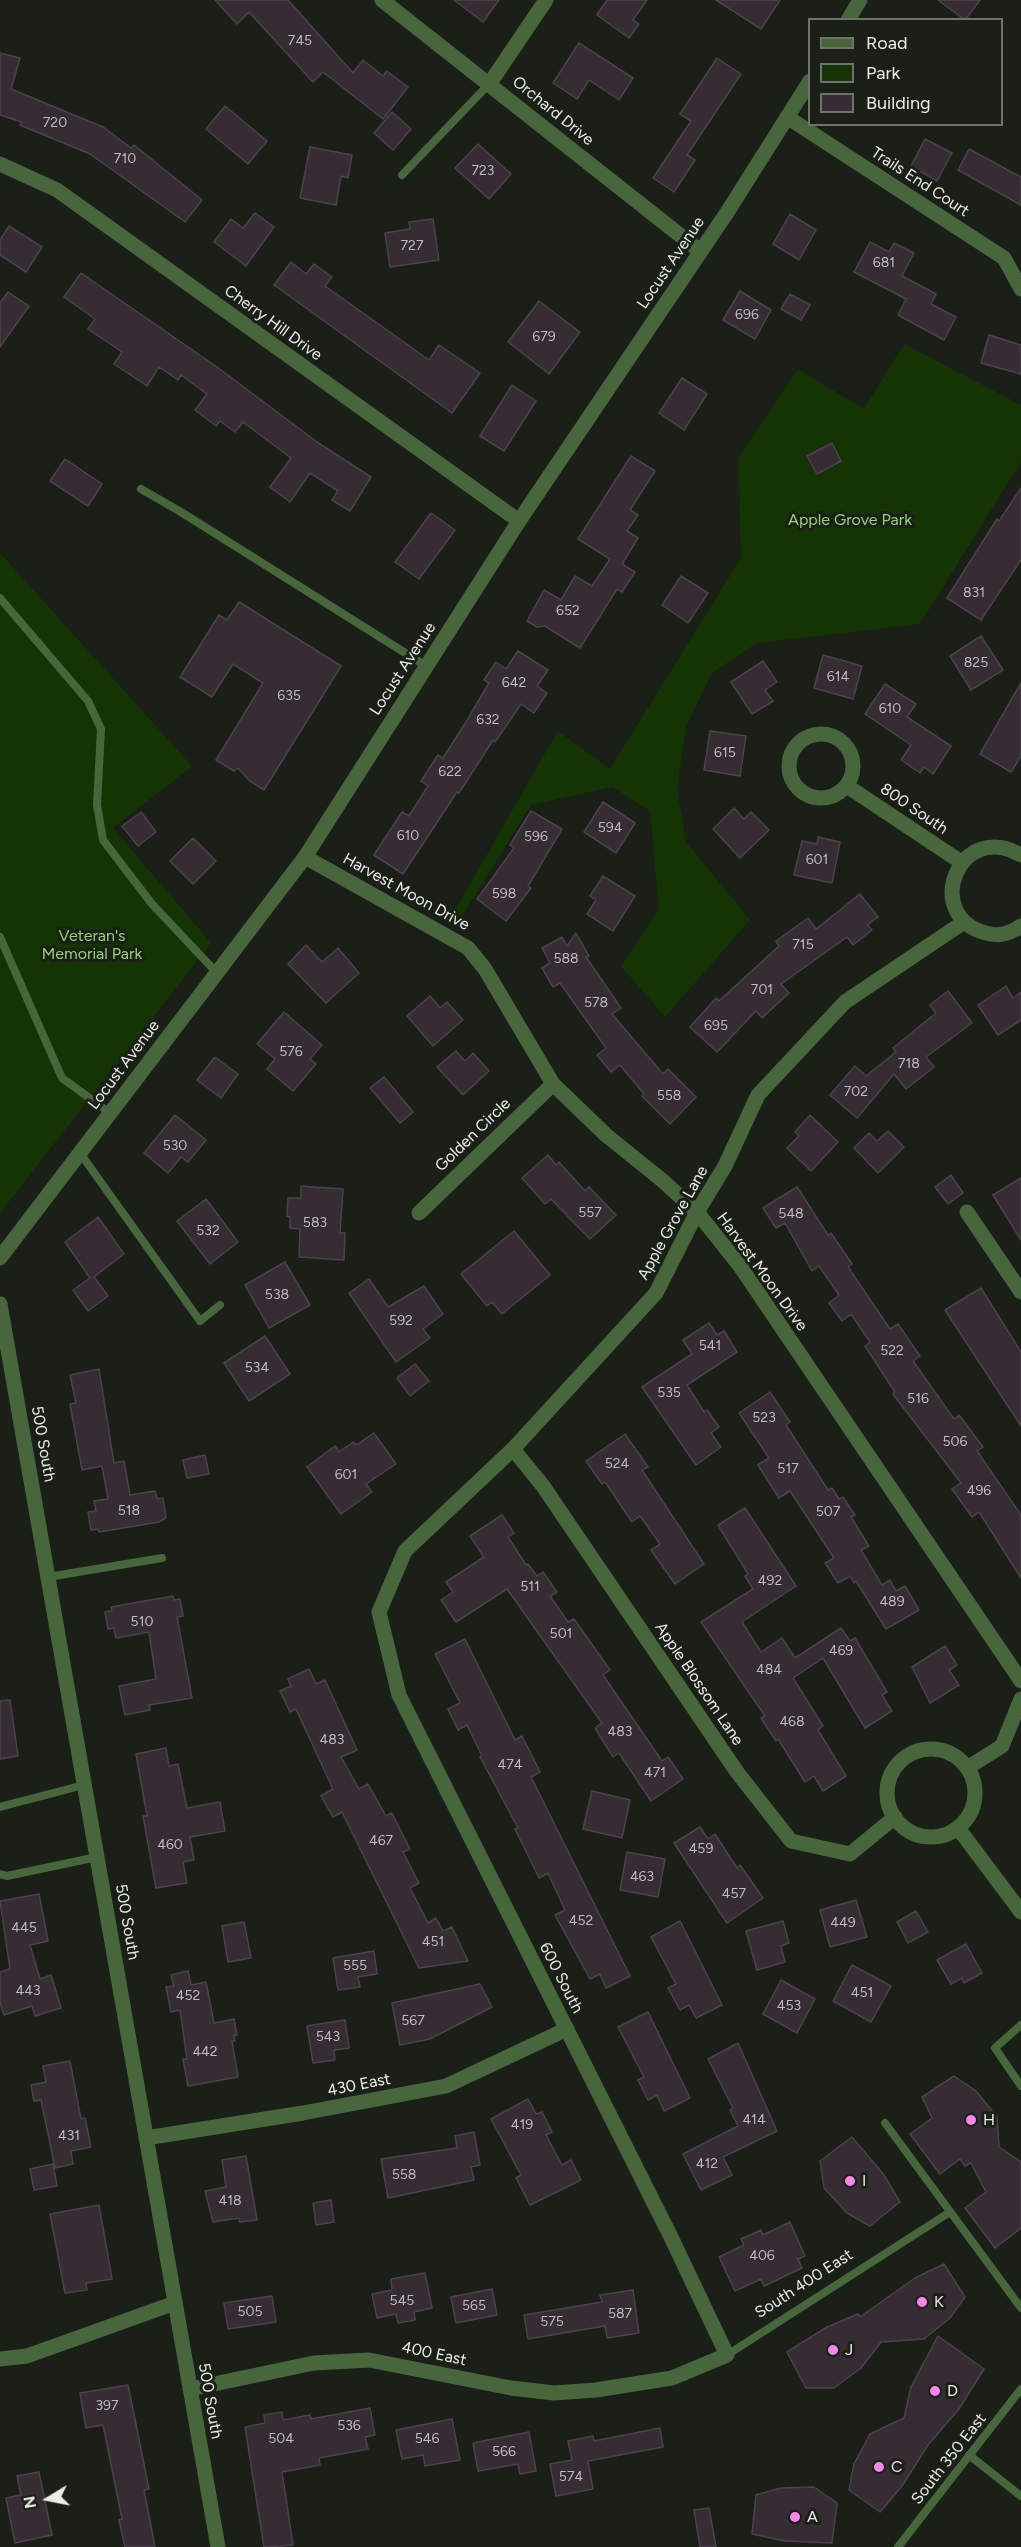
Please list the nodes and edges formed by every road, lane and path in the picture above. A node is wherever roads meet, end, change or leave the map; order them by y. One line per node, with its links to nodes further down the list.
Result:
1 (382, 0): 5 (street, Orchard Drive)
2 (546, 0): 5 (street)
3 (860, 0): 4 (street)
4 (849, 18)
5 (490, 83): 9 (lane); 10 (street, Orchard Drive)
6 (808, 84): 7 (street, Locust Avenue)
7 (787, 117): 10 (street, Locust Avenue); 11 (street, Trails End Court)
8 (0, 164): 13 (street, Cherry Hill Drive)
9 (402, 175)
10 (700, 251): 13 (street, Locust Avenue)
11 (1021, 289)
12 (141, 489): 15 (lane)
13 (519, 521): 15 (street, Locust Avenue)
14 (0, 598): 23 (lane)
15 (426, 666): 18 (street, Locust Avenue)
16 (847, 786): 16 (street); 19 (street, 800 South)
17 (1021, 855): 19 (street)
18 (305, 857): 23 (street, Locust Avenue); 24 (street, Harvest Moon Drive)
19 (962, 862): 20 (street)
20 (964, 922): 21 (street); 27 (street, Apple Grove Lane)
21 (1021, 926)
22 (0, 937): 25 (lane)
23 (217, 973): 25 (street, Locust Avenue)
24 (553, 1084): 27 (street, Harvest Moon Drive); 29 (street, Golden Circle)
25 (110, 1113): 26 (street, Locust Avenue)
26 (80, 1153): 30 (street, Locust Avenue); 33 (lane)
27 (697, 1212): 34 (street, Apple Grove Lane); 38 (street, Harvest Moon Drive)
28 (966, 1212): 31 (street)
29 (419, 1213)
30 (0, 1258)
31 (1021, 1292)
32 (0, 1304): 36 (street, 500 South)
33 (220, 1305)
34 (513, 1449): 37 (street, Apple Grove Lane); 43 (street, Apple Blossom Lane)
35 (162, 1558): 36 (lane)
36 (48, 1577): 41 (street, 500 South)
37 (379, 1612): 49 (street, 600 South)
38 (1021, 1681)
39 (1021, 1699): 40 (street)
40 (967, 1768): 43 (street); 44 (street)
41 (84, 1785): 42 (lane); 45 (street, 500 South)
42 (0, 1807)
43 (895, 1817): 44 (street)
44 (958, 1828): 47 (street)
45 (97, 1857): 46 (lane); 52 (street, 500 South)
46 (0, 1874)
47 (1021, 1912)
48 (1021, 2025): 50 (lane)
49 (567, 2030): 52 (street, 430 East); 56 (street, 600 South)
50 (1021, 2086)
51 (885, 2123): 53 (lane)
52 (146, 2138): 54 (street, 500 South)
53 (950, 2212): 55 (lane); 56 (lane, South 400 East)
54 (175, 2303): 57 (street); 60 (street, 500 South)
55 (1021, 2308)
56 (727, 2355): 58 (street, South 400 East)
57 (0, 2359)
58 (672, 2378): 60 (street, 400 East)
59 (1021, 2388): 61 (lane, South 350 East)
60 (190, 2389): 63 (street, 500 South)
61 (969, 2455): 62 (lane); 64 (lane, South 350 East)
62 (1021, 2496)
63 (218, 2547)
64 (898, 2547)

